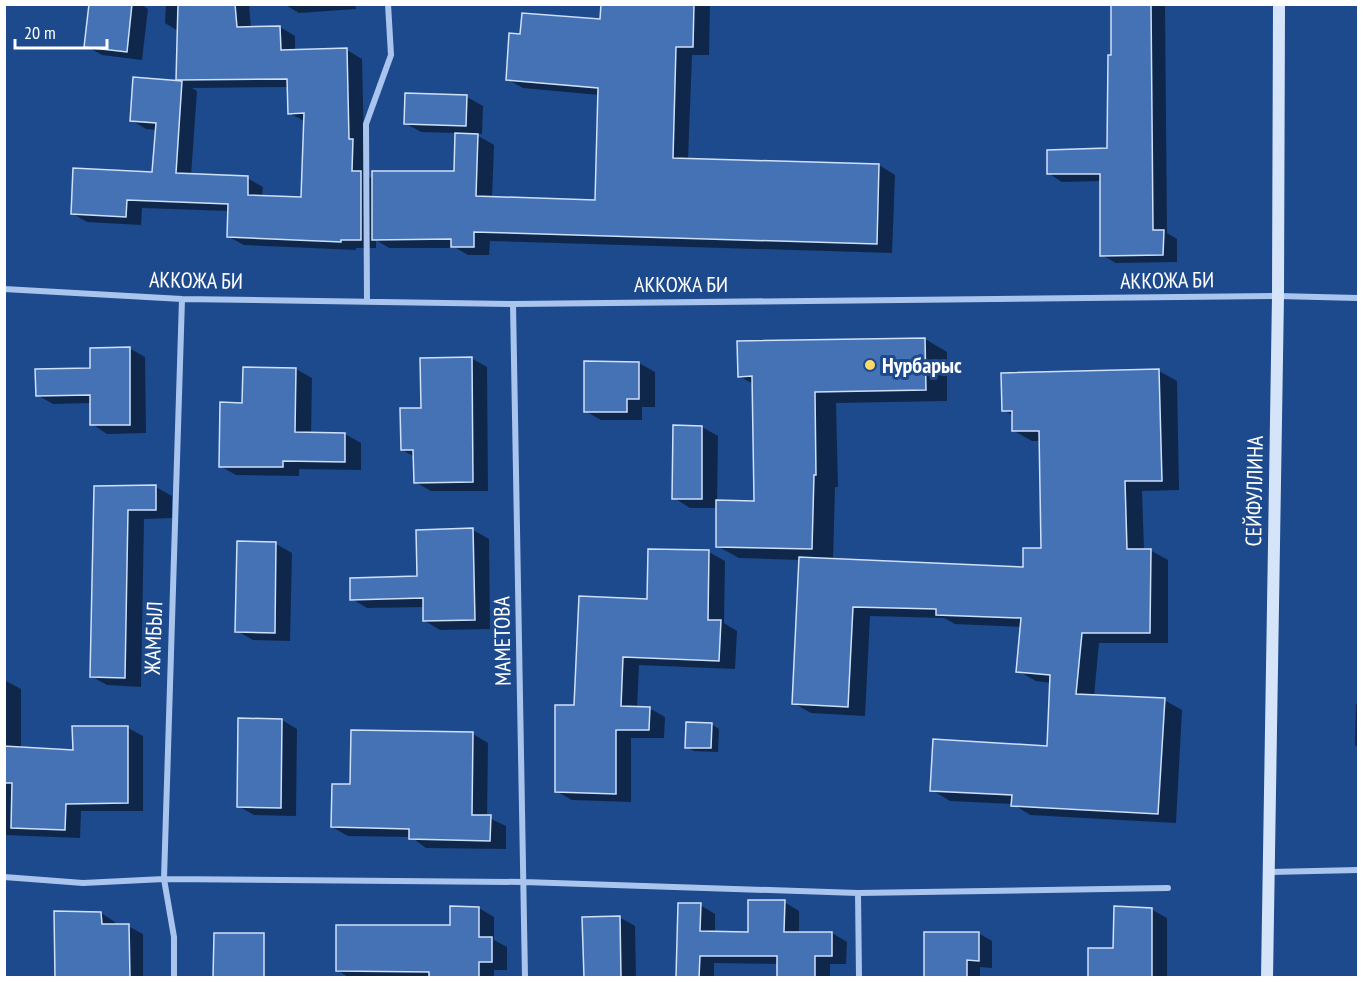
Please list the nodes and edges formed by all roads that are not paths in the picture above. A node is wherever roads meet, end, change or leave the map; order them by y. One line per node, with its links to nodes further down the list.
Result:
1 (388, 4): 7 (street)
2 (1279, 4): 4 (main road, СЕЙФУЛЛИНА)
3 (4, 290): 6 (street, АККОЖА БИ)
4 (1278, 296): 5 (street, АККОЖА БИ); 8 (street, АККОЖА БИ); 10 (main road, СЕЙФУЛЛИНА)
5 (1359, 298)
6 (182, 299): 7 (street, АККОЖА БИ); 12 (street, ЖАМБЫЛ)
7 (367, 301): 8 (street, АККОЖА БИ)
8 (513, 304): 13 (street, МАМЕТОВА)
9 (1359, 870): 10 (street)
10 (1268, 872): 19 (main road, СЕЙФУЛЛИНА)
11 (4, 877): 12 (street)
12 (164, 879): 13 (street); 16 (street, ЖАМБЫЛ)
13 (524, 882): 15 (street); 17 (street, МАМЕТОВА)
14 (1168, 888): 15 (street)
15 (858, 893): 18 (street)
16 (174, 978)
17 (525, 978)
18 (859, 978)
19 (1267, 978)

